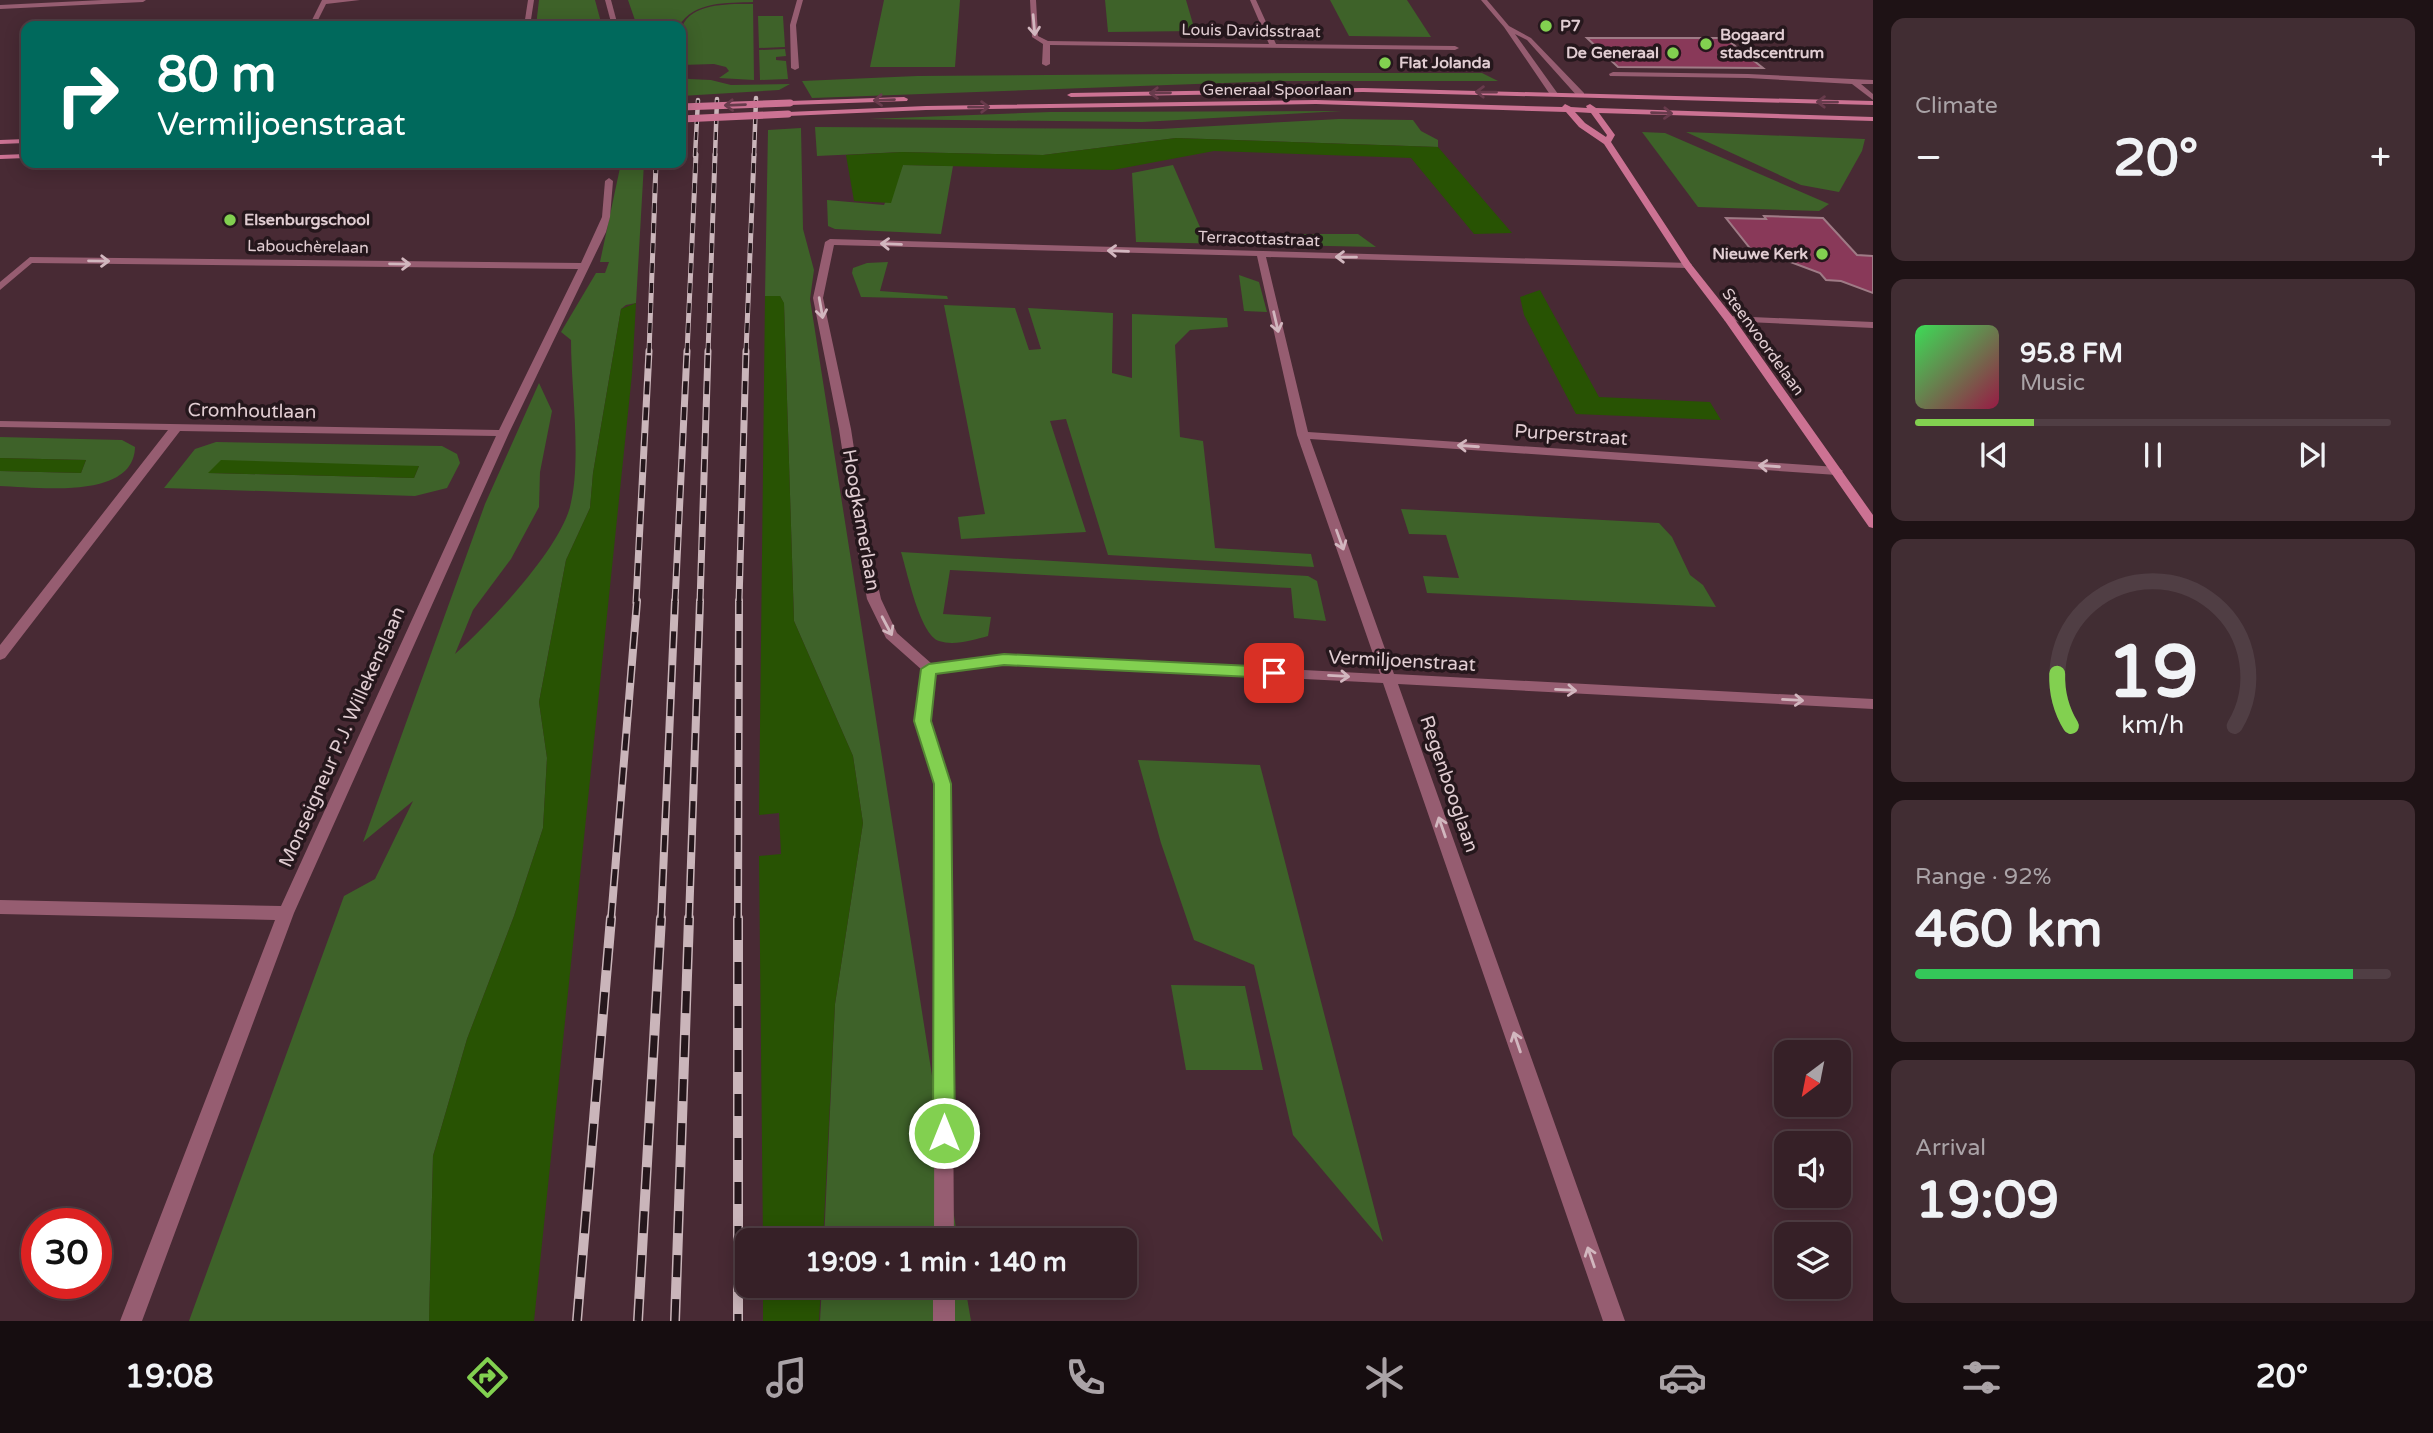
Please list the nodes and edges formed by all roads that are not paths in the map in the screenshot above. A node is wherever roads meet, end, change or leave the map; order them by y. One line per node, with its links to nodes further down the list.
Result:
1 (143, 0): 10 (street)
2 (357, 0): 9 (street)
3 (531, 0): 12 (street)
4 (608, 0): 13 (street)
5 (800, 0): 19 (street)
6 (1032, 0): 15 (street, one-way to 15)
7 (1253, 0): 16 (street)
8 (1484, 0): 14 (street, Steenvoordelaan)
9 (324, 1): 11 (street)
10 (0, 7)
11 (314, 21)
12 (528, 21)
13 (614, 21)
14 (1506, 26): 23 (street, Steenvoordelaan); 24 (street, Steenvoordelaan)
15 (1047, 43): 16 (street, Louis Davidsstraat); 18 (street)
16 (1273, 45): 17 (street, Louis Davidsstraat)
17 (1455, 48)
18 (1046, 64)
19 (795, 68)
20 (1613, 74): 21 (street)
21 (1854, 82): 22 (street); 27 (street)
22 (1873, 82)
23 (1554, 94): 24 (main road, Generaal Spoorlaan); 25 (main road, Generaal Spoorlaan, one-way to 25); 30 (main road, Steenvoordelaan)
24 (1581, 95): 28 (main road, Generaal Spoorlaan, one-way to 24); 31 (main road, Steenvoordelaan)
25 (1059, 96)
26 (1003, 97): 29 (main road, one-way to 29, bridge)
27 (1873, 97)
28 (1873, 103)
29 (686, 107)
30 (1568, 109): 31 (main road, Generaal Spoorlaan); 32 (main road, Generaal Spoorlaan, one-way to 30, bridge); 36 (main road, Steenvoordelaan)
31 (1594, 110): 33 (main road, Generaal Spoorlaan, one-way to 33); 36 (main road, Steenvoordelaan)
32 (686, 119)
33 (1873, 119)
34 (21, 141): 35 (main road)
35 (0, 142)
36 (1607, 142): 42 (main road, Steenvoordelaan)
37 (21, 156): 38 (main road)
38 (0, 158)
39 (609, 181): 43 (street, Monseigneur P.J. Willekenslaan)
40 (830, 242): 41 (street, Terracottastraat, one-way to 40); 54 (street, Hoogkamerlaan, one-way to 54)
41 (1261, 255): 42 (street, Terracottastraat, one-way to 41); 50 (street, Regenbooglaan, one-way to 50)
42 (1687, 265): 45 (main road, Steenvoordelaan)
43 (585, 266): 44 (street, Labouchèrelaan, one-way to 43); 49 (street, Monseigneur P.J. Willekenslaan)
44 (0, 286)
45 (1729, 319): 46 (street); 51 (main road, Steenvoordelaan)
46 (1873, 325)
47 (0, 424): 48 (street, Cromhoutlaan)
48 (177, 427): 49 (street, Cromhoutlaan); 53 (street)
49 (503, 433): 58 (street, Monseigneur P.J. Willekenslaan)
50 (1303, 435): 51 (street, Purperstraat, one-way to 50); 55 (street, Regenbooglaan, one-way to 55)
51 (1837, 471): 52 (main road, Steenvoordelaan)
52 (1873, 524)
53 (0, 655)
54 (929, 669): 55 (street, Vermiljoenstraat, one-way to 55); 59 (street)
55 (1390, 680): 56 (street, Vermiljoenstraat, one-way to 56); 63 (street, Regenbooglaan, one-way to 55)
56 (1873, 704)
57 (0, 907): 58 (street)
58 (286, 913): 61 (street, Monseigneur P.J. Willekenslaan)
59 (944, 1228)
60 (944, 1298): 62 (street)
61 (131, 1321)
62 (944, 1321)
63 (1614, 1321)

